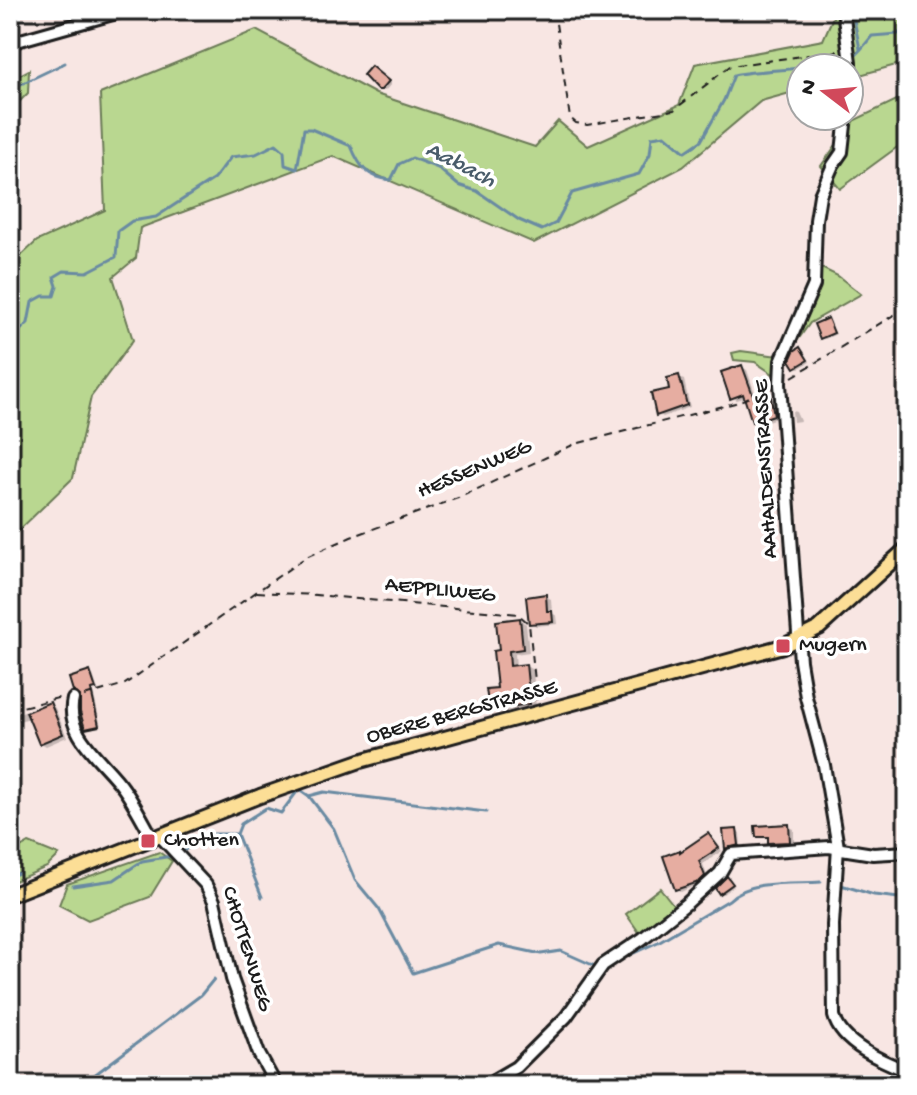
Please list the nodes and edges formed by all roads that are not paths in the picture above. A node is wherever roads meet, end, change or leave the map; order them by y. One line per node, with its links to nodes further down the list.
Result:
1 (127, 10): 3 (street)
2 (843, 10): 4 (street)
3 (10, 43)
4 (848, 52)
5 (844, 132): 7 (street, AAHALDENSTRASSE)
6 (907, 548): 7 (main road, OBERE BERGSTRASSE)
7 (798, 640): 9 (main road, OBERE BERGSTRASSE); 10 (street, AAHALDENSTRASSE)
8 (73, 699): 9 (street, CHOTTENWEG)
9 (157, 837): 12 (main road, OBERE BERGSTRASSE); 14 (street, CHOTTENWEG)
10 (838, 847): 11 (street); 13 (street, AAHALDENSTRASSE); 15 (street)
11 (907, 852)
12 (10, 895)
13 (907, 1071)
14 (276, 1085)
15 (485, 1085)

